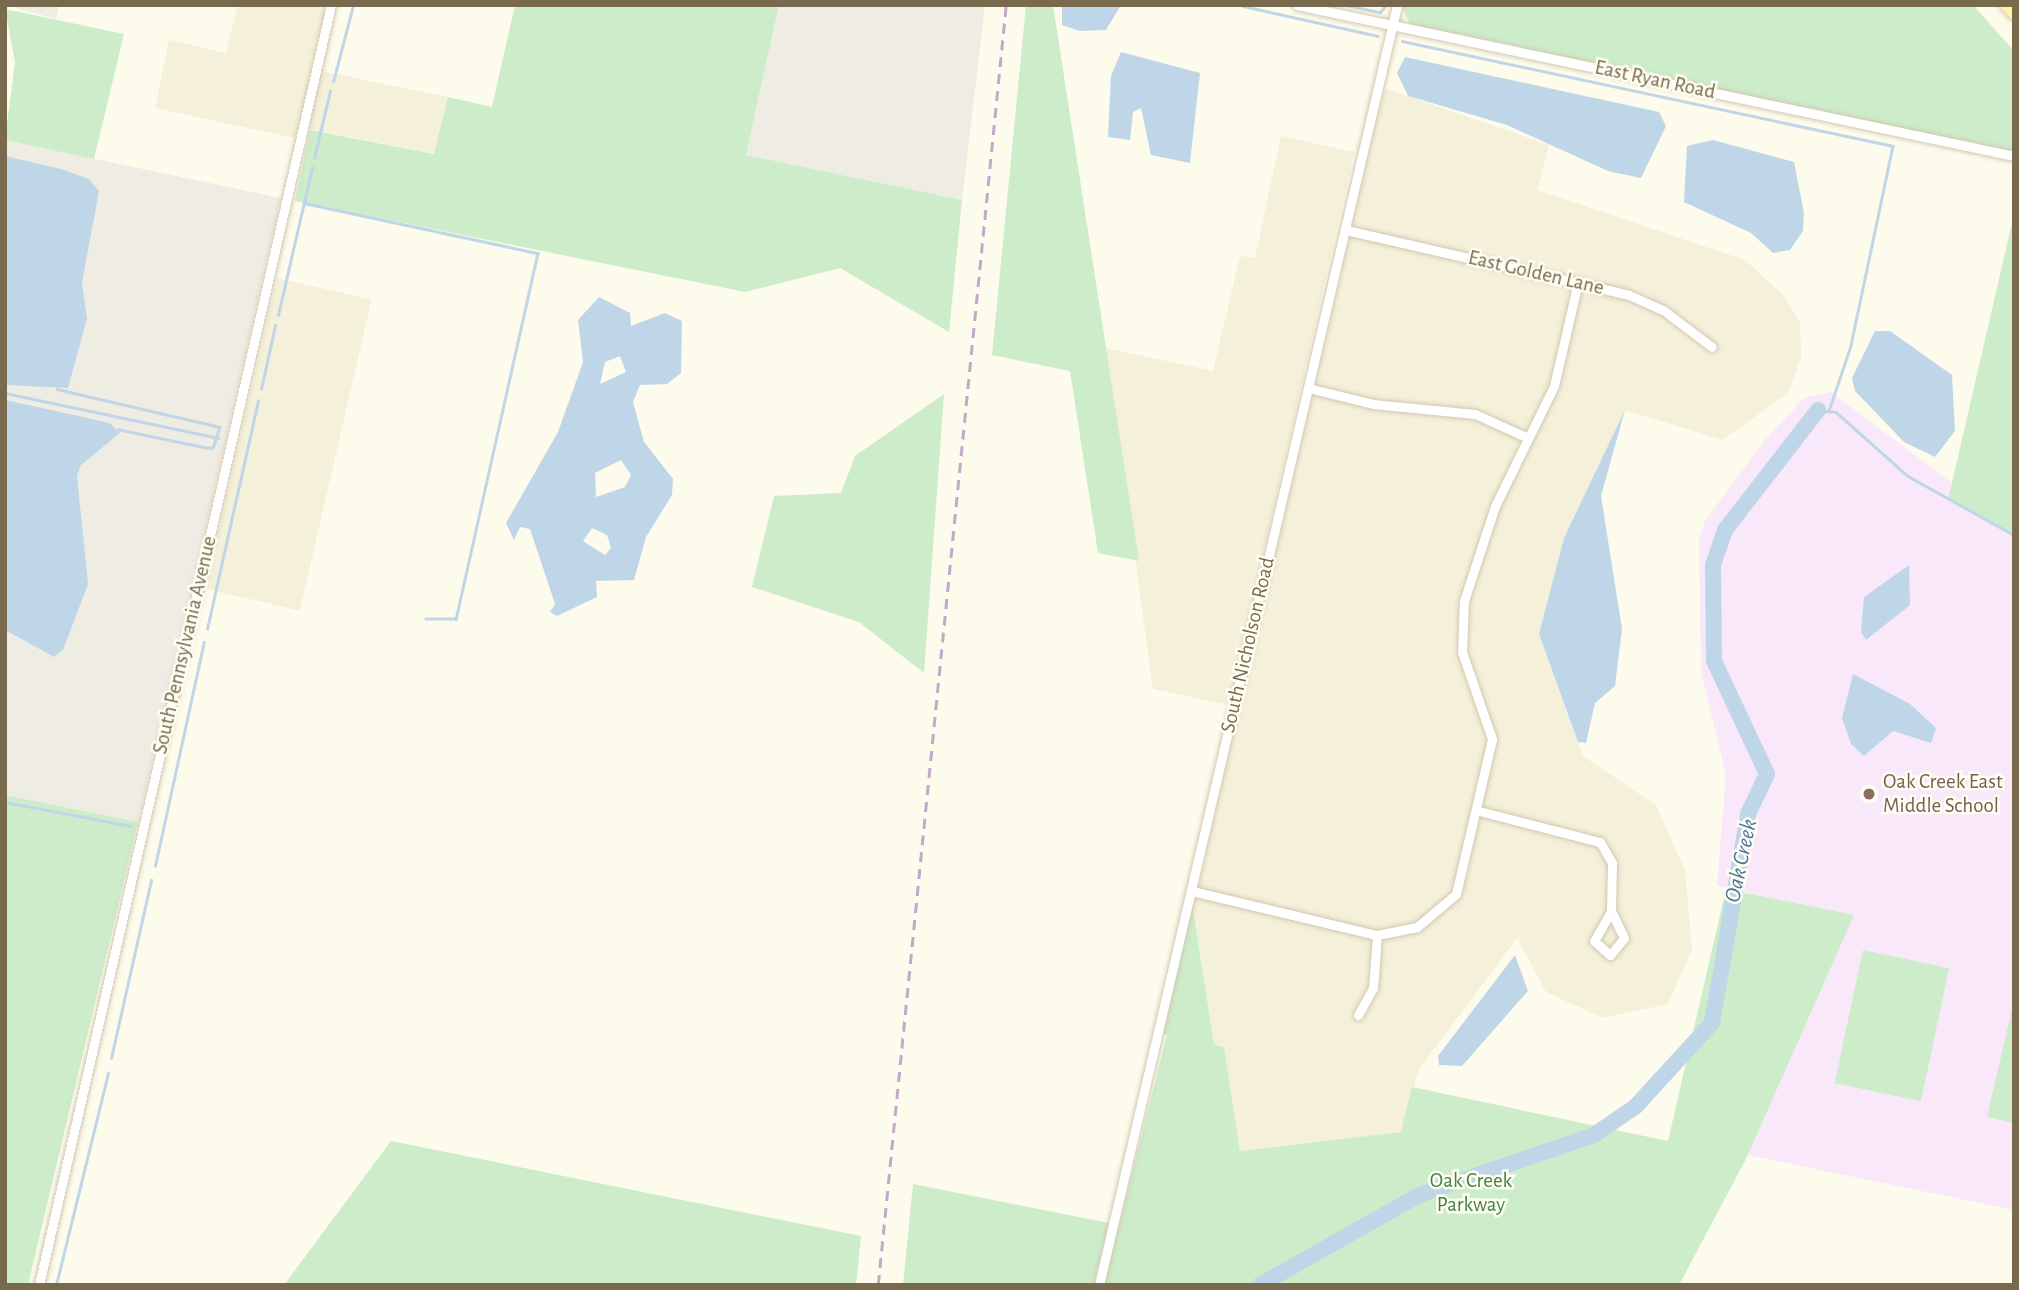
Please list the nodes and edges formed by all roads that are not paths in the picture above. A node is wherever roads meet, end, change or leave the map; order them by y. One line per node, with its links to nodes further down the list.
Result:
1 (331, 5): 18 (street, South Pennsylvania Avenue)
2 (1297, 5): 6 (street, East Ryan Road)
3 (1397, 5): 6 (street, South Nicholson Road)
4 (2005, 5): 5 (main road)
5 (2014, 15)
6 (1392, 25): 7 (street, East Ryan Road); 8 (street, South Nicholson Road)
7 (2014, 156)
8 (1346, 230): 9 (street, East Golden Lane); 11 (street, South Nicholson Road)
9 (1578, 282): 10 (street, East Golden Lane); 12 (street)
10 (1712, 347)
11 (1308, 387): 12 (street); 14 (street, South Nicholson Road)
12 (1528, 438): 13 (street)
13 (1479, 811): 15 (street); 16 (street)
14 (1192, 891): 16 (street); 19 (street, South Nicholson Road)
15 (1611, 911): 15 (street)
16 (1377, 935): 17 (street)
17 (1358, 1015)
18 (39, 1285)
19 (1099, 1285)

